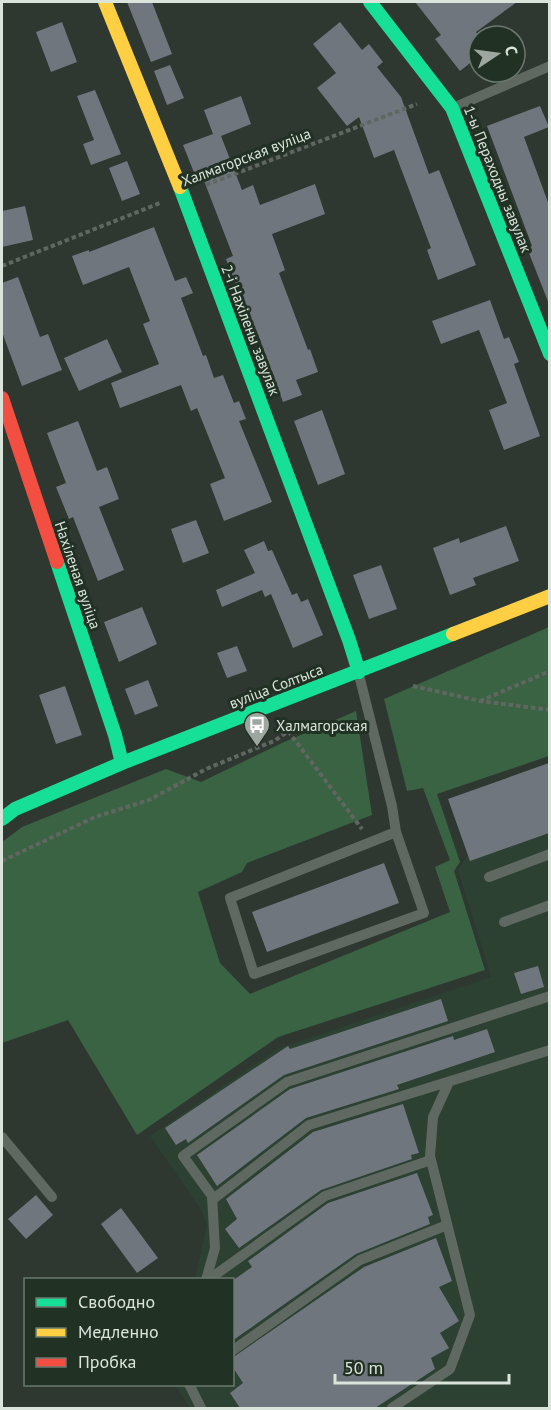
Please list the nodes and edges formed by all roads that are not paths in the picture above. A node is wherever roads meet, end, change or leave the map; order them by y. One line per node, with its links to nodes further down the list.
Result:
1 (105, 2): 8 (street, 2-і Нахілены завулак)
2 (370, 2): 4 (street, 1-ы Пераходны завулак)
3 (549, 66): 4 (lane)
4 (452, 108): 5 (street, 1-ы Пераходны завулак)
5 (549, 354)
6 (2, 398): 9 (street, Нахіленая вуліца)
7 (549, 596): 8 (street, вуліца Солтыса)
8 (359, 672): 9 (street, вуліца Солтыса); 11 (lane)
9 (122, 763): 10 (street, вуліца Солтыса)
10 (2, 819)
11 (396, 832): 11 (lane)
12 (549, 854): 13 (lane)
13 (489, 878)
14 (549, 906): 15 (lane)
15 (504, 922)
16 (549, 996): 22 (lane)
17 (549, 1050): 18 (lane)
18 (449, 1082): 20 (lane); 22 (lane)
19 (2, 1137): 21 (lane)
20 (431, 1160): 23 (lane); 25 (lane)
21 (52, 1197)
22 (212, 1200): 24 (lane)
23 (447, 1225): 26 (lane); 29 (lane)
24 (208, 1278)
25 (210, 1278)
26 (234, 1351)
27 (190, 1386): 28 (lane)
28 (201, 1408)
29 (392, 1408)

